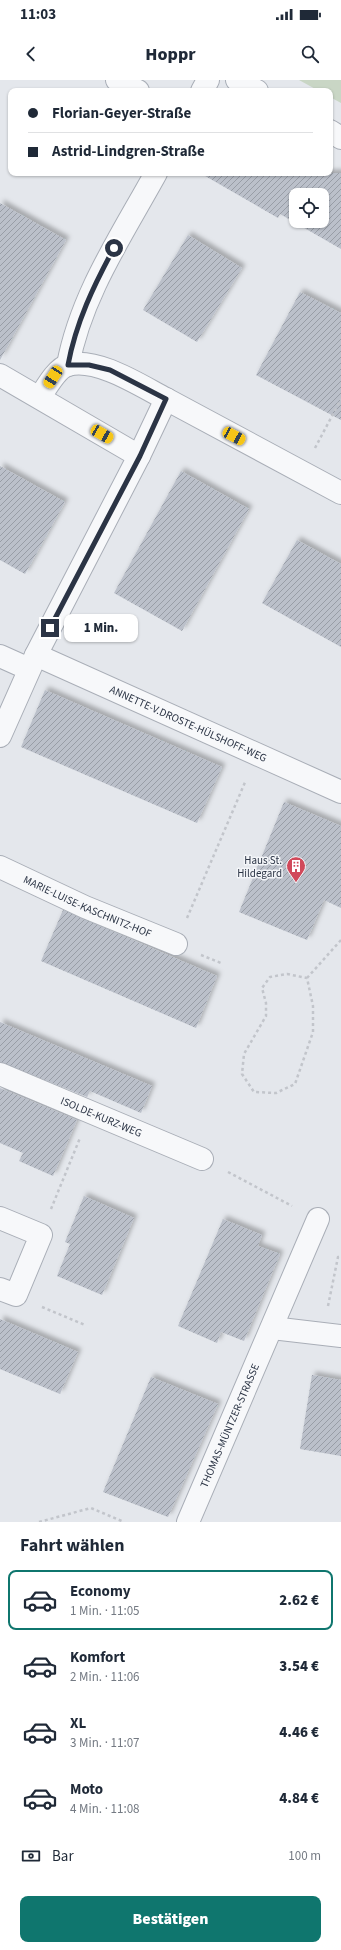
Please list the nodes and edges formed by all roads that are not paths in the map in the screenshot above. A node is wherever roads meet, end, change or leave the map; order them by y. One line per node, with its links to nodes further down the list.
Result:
1 (117, 80): 3 (street)
2 (237, 80): 4 (street)
3 (132, 88)
4 (252, 88)
5 (154, 176): 6 (street)
6 (68, 365): 8 (street); 9 (street)
7 (0, 375): 8 (street)
8 (40, 397): 10 (street)
9 (166, 399): 10 (street); 11 (street)
10 (140, 456): 13 (street)
11 (341, 493)
12 (0, 656): 13 (street, ANNETTE-V.DROSTE-HÜLSHOFF-WEG)
13 (32, 662): 14 (street); 15 (street, ANNETTE-V.DROSTE-HÜLSHOFF-WEG)
14 (0, 736)
15 (341, 792)
16 (0, 867): 17 (street, MARIE-LUISE-KASCHNITZ-HOF)
17 (176, 944)
18 (0, 1074): 19 (street, ISOLDE-KURZ-WEG)
19 (202, 1159)
20 (0, 1218): 22 (street)
21 (318, 1219): 23 (street, THOMAS-MÜNTZER-STRASSE)
22 (8, 1292)
23 (272, 1328): 24 (street); 25 (street, THOMAS-MÜNTZER-STRASSE)
24 (341, 1336)
25 (188, 1522)

